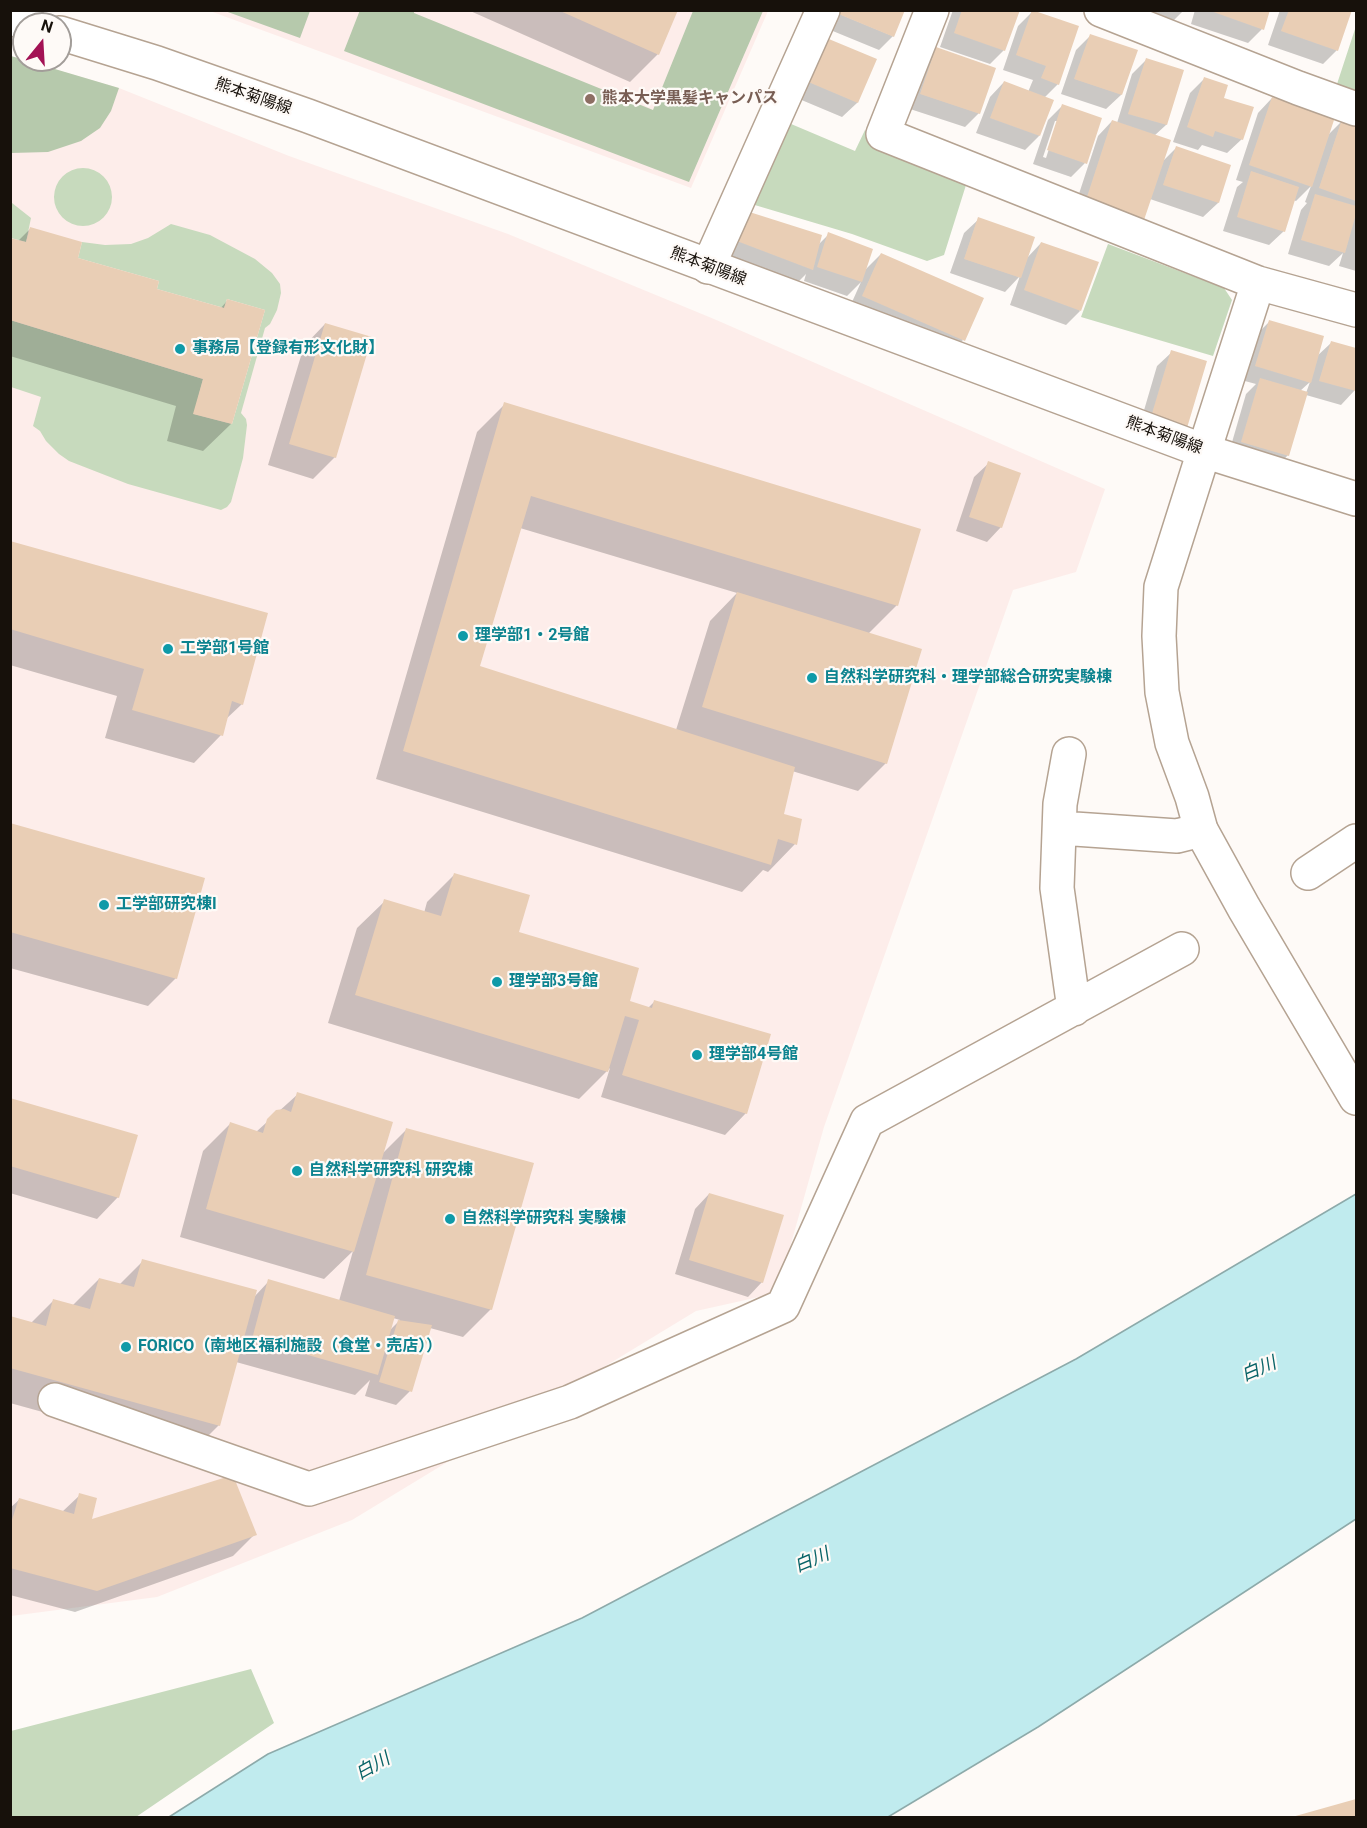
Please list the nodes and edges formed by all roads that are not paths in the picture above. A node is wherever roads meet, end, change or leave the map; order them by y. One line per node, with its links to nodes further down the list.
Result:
1 (823, 10): 6 (street)
2 (932, 10): 7 (street)
3 (1101, 10): 5 (street)
4 (72, 37): 6 (street, 熊本菊陽線)
5 (1356, 108)
6 (708, 267): 9 (street, 熊本菊陽線)
7 (1258, 283): 8 (street); 9 (street)
8 (1356, 310)
9 (1204, 451): 10 (street, 熊本菊陽線); 13 (street)
10 (1356, 499)
11 (1069, 754): 12 (street)
12 (1060, 828): 13 (street); 17 (street)
13 (1201, 830): 18 (street)
14 (1356, 841): 15 (street)
15 (1308, 873)
16 (1182, 949): 17 (street)
17 (1074, 1009): 19 (street)
18 (1352, 1090)
19 (55, 1400)

